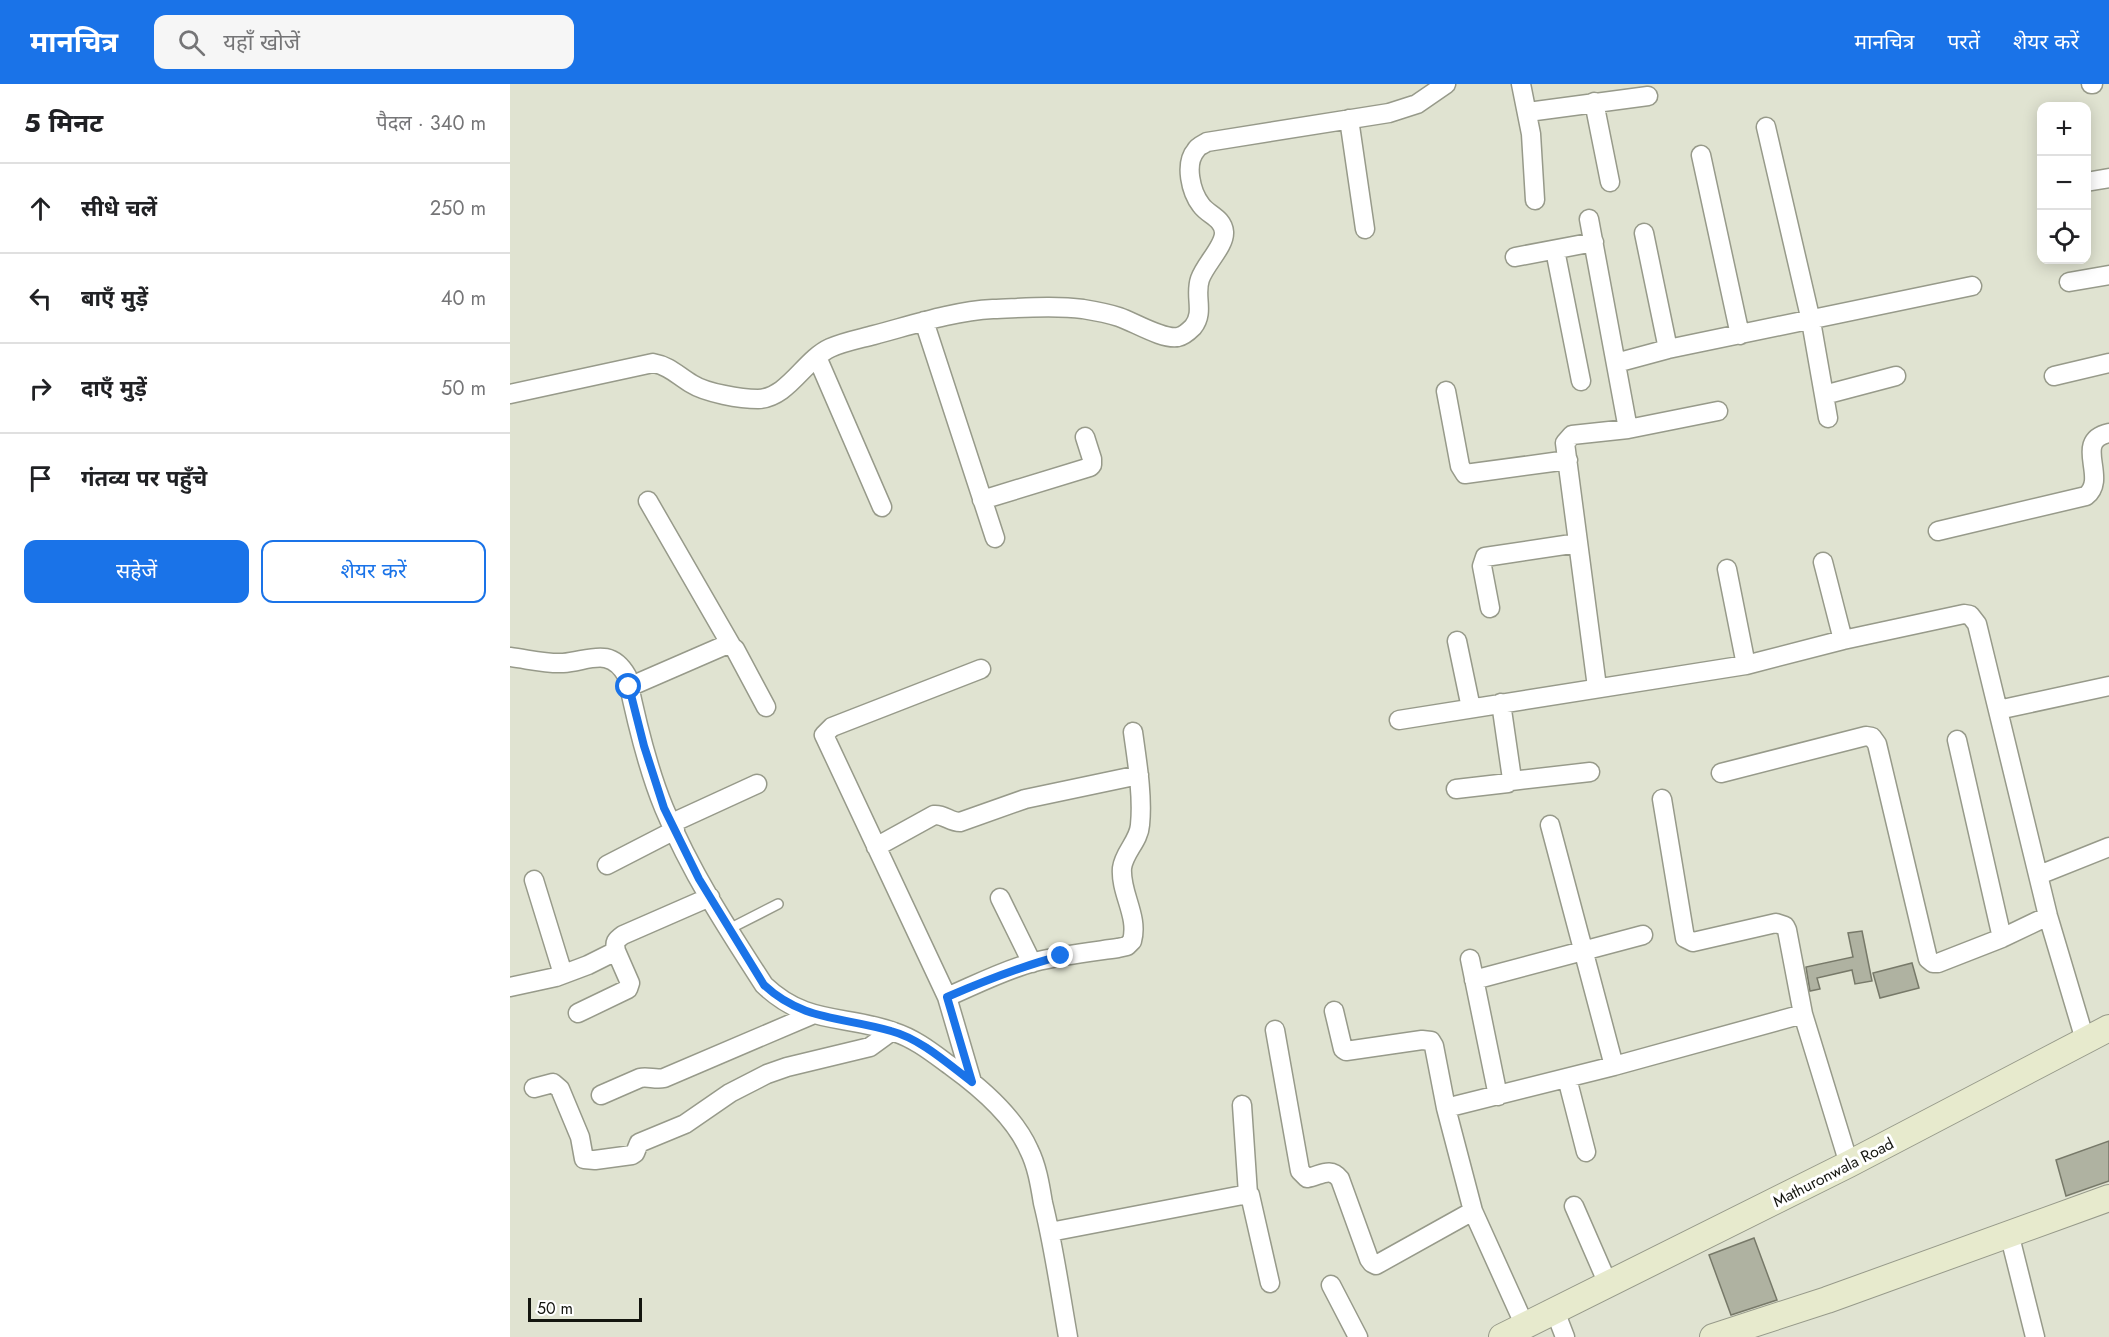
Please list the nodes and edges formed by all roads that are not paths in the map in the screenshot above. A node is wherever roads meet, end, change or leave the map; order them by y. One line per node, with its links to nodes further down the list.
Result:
1 (1446, 84): 6 (street)
2 (1521, 84): 5 (street)
3 (1648, 96): 4 (street)
4 (1594, 102): 5 (street); 11 (street)
5 (1528, 112): 12 (street)
6 (1349, 119): 14 (street); 22 (street)
7 (1766, 127): 23 (street)
8 (1701, 155): 24 (street)
9 (2109, 178): 10 (street)
10 (2091, 181)
11 (1610, 182)
12 (1535, 200)
13 (1589, 219): 16 (street)
14 (1365, 229)
15 (1644, 233): 25 (street)
16 (1594, 242): 17 (street); 27 (street)
17 (1555, 250): 18 (street); 31 (street)
18 (1515, 257)
19 (2109, 275): 20 (street)
20 (2069, 282)
21 (1972, 286): 23 (street)
22 (924, 321): 26 (street); 41 (street)
23 (1811, 321): 24 (street); 34 (street)
24 (1740, 335): 25 (street)
25 (1668, 349): 27 (street)
26 (817, 357): 33 (street); 43 (street)
27 (1616, 363): 37 (street)
28 (2109, 363): 30 (street)
29 (1896, 376): 34 (street)
30 (2054, 376)
31 (1581, 381)
32 (1446, 391): 40 (street)
33 (510, 394)
34 (1824, 395): 36 (street)
35 (1718, 411): 37 (street)
36 (1828, 418)
37 (1628, 429): 40 (street)
38 (2109, 433): 44 (street)
39 (1085, 437): 41 (street)
40 (1568, 460): 46 (street)
41 (982, 500): 45 (street)
42 (648, 501): 52 (street)
43 (882, 507)
44 (1938, 531)
45 (995, 538)
46 (1578, 543): 49 (street); 58 (street)
47 (1823, 562): 50 (street)
48 (1727, 569): 54 (street)
49 (1490, 608)
50 (1843, 640): 54 (street); 62 (street)
51 (1457, 641): 61 (street)
52 (731, 645): 57 (street); 60 (street)
53 (510, 657): 57 (street)
54 (1746, 665): 58 (street)
55 (981, 669): 75 (street)
56 (2109, 686): 62 (street)
57 (629, 687): 74 (street)
58 (1597, 687): 59 (street)
59 (1501, 703): 61 (street); 69 (street)
60 (766, 707)
61 (1471, 708): 63 (street)
62 (1998, 710): 78 (street)
63 (1399, 720)
64 (1133, 732): 68 (street)
65 (1957, 740): 86 (street)
66 (1590, 772): 69 (street)
67 (1722, 773): 86 (street)
68 (1138, 775): 75 (street); 90 (street)
69 (1511, 781): 71 (street)
70 (758, 784): 74 (street)
71 (1456, 789)
72 (1662, 799): 98 (street)
73 (1550, 825): 88 (street)
74 (673, 827): 77 (street); 80 (street)
75 (876, 847): 94 (street)
76 (2109, 847): 78 (street)
77 (607, 865)
78 (2039, 875): 83 (street)
79 (534, 880): 91 (street)
80 (710, 897): 84 (street); 87 (street)
81 (1000, 898): 90 (street)
82 (778, 904): 84 (lane)
83 (2048, 916): 86 (street); 102 (street)
84 (729, 929): 97 (street)
85 (1643, 935): 88 (street)
86 (2002, 938)
87 (616, 951): 91 (street); 96 (street)
88 (1583, 951): 92 (street); 103 (street)
89 (1470, 959): 92 (street)
90 (1032, 963): 94 (street)
91 (563, 974): 93 (street)
92 (1474, 980): 108 (street)
93 (510, 987)
94 (947, 997): 105 (street)
95 (1334, 1011): 110 (street)
96 (578, 1013)
97 (814, 1014): 101 (street); 107 (street)
98 (1803, 1014): 103 (street); 112 (street)
99 (2109, 1028): 102 (street, Mathuronwala Road)
100 (1275, 1030): 116 (street)
101 (892, 1031): 105 (street); 106 (street)
102 (2085, 1040): 112 (street, Mathuronwala Road)
103 (1614, 1066): 104 (street)
104 (1567, 1078): 108 (street); 111 (street)
105 (972, 1082): 117 (street)
106 (534, 1088)
107 (601, 1095)
108 (1498, 1096): 110 (street)
109 (1242, 1105): 113 (street)
110 (1446, 1108): 116 (street)
111 (1586, 1152)
112 (1849, 1164): 120 (street, Mathuronwala Road)
113 (1248, 1194): 117 (street); 119 (street)
114 (2109, 1198): 118 (street)
115 (1574, 1206): 120 (street)
116 (1473, 1211): 123 (street)
117 (1050, 1232): 124 (street)
118 (2009, 1233): 128 (street); 129 (street)
119 (1270, 1283)
120 (1608, 1284): 122 (street, Mathuronwala Road)
121 (1331, 1285): 125 (street)
122 (1555, 1311): 123 (street, Mathuronwala Road); 127 (street)
123 (1525, 1326): 126 (street, Mathuronwala Road)
124 (1068, 1337)
125 (1358, 1337)
126 (1502, 1337)
127 (1565, 1337)
128 (1713, 1337)
129 (2035, 1337)

